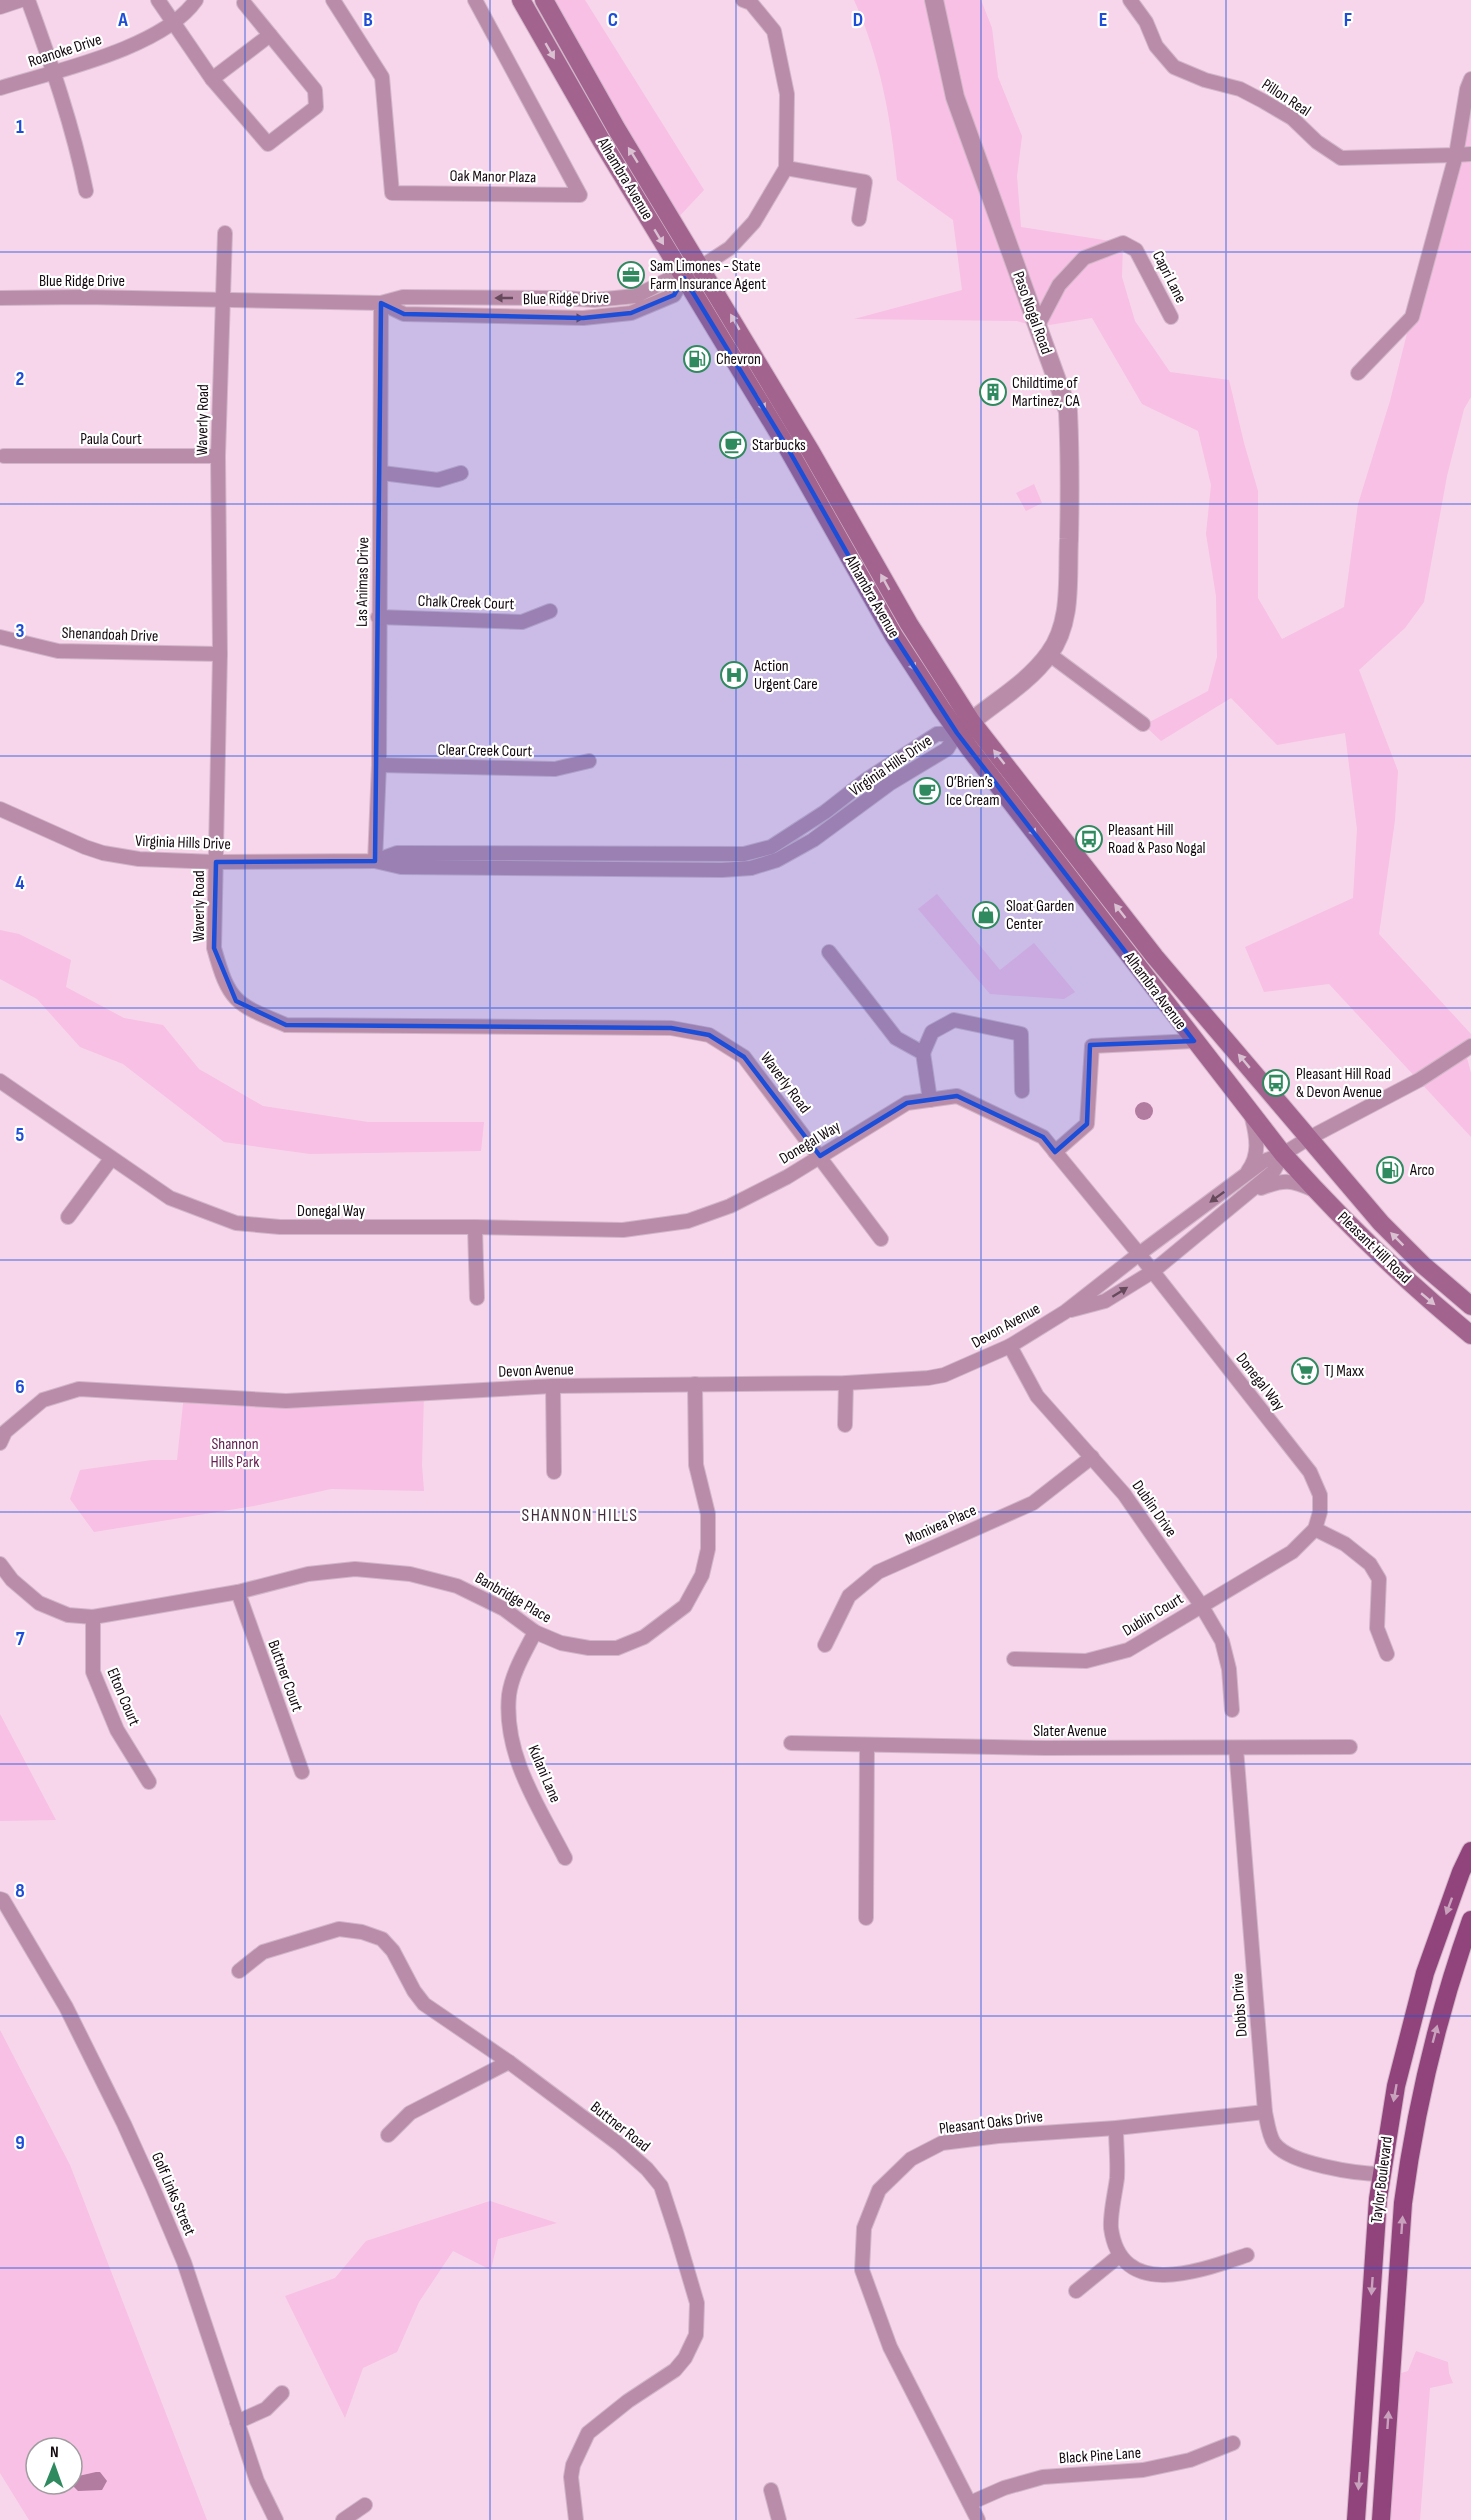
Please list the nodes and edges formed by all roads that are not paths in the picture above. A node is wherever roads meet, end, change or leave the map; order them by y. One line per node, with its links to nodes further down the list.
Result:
1 (21, 0): 13 (street)
2 (28, 0): 16 (street)
3 (158, 0): 14 (street)
4 (196, 0): 14 (street, Roanoke Drive)
5 (333, 0): 6 (street, Oak Manor Plaza)
6 (475, 0)
7 (520, 0): 27 (main road, Alhambra Avenue, one-way to 27)
8 (544, 0): 26 (main road, Alhambra Avenue, one-way to 8)
9 (934, 0): 32 (street, Paso Nogal Road)
10 (1130, 0): 21 (street, Pillon Real)
11 (749, 1): 22 (street)
12 (244, 3): 15 (street)
13 (0, 7)
14 (175, 24): 16 (street, Roanoke Drive); 17 (street)
15 (270, 35): 17 (street); 17 (street)
16 (55, 72): 19 (street, Roanoke Drive); 23 (street)
17 (212, 79)
18 (1471, 79): 21 (street)
19 (0, 88)
20 (1471, 154): 21 (street, Pillon Real)
21 (1456, 155): 33 (street)
22 (786, 168): 24 (street); 26 (street)
23 (86, 191)
24 (859, 219)
25 (225, 233): 29 (street, Waverly Road)
26 (702, 267): 27 (street); 44 (main road, Alhambra Avenue, one-way to 26)
27 (684, 278): 30 (street, Blue Ridge Drive, one-way to 30); 30 (street, Blue Ridge Drive, one-way to 27); 44 (main road, Alhambra Avenue, one-way to 44)
28 (0, 298): 29 (street, Blue Ridge Drive)
29 (223, 300): 30 (street, Blue Ridge Drive); 35 (street, Waverly Road)
30 (381, 303): 36 (street, Las Animas Drive)
31 (1170, 317): 32 (street, Capri Lane)
32 (1037, 327): 42 (street, Paso Nogal Road)
33 (1358, 373)
34 (4, 456): 35 (street, Paula Court)
35 (218, 456): 41 (street, Waverly Road)
36 (382, 473): 37 (street); 39 (street, Las Animas Drive)
37 (460, 473)
38 (550, 611): 39 (street, Chalk Creek Court)
39 (378, 617): 46 (street, Las Animas Drive)
40 (0, 638): 41 (street, Shenandoah Drive)
41 (220, 654): 49 (street, Waverly Road)
42 (1049, 654): 43 (street); 44 (street, Paso Nogal Road)
43 (1143, 724)
44 (964, 727): 48 (street, Virginia Hills Drive); 51 (main road, Alhambra Avenue, one-way to 51); 58 (main road, Alhambra Avenue, one-way to 44)
45 (589, 761): 46 (street, Clear Creek Court)
46 (379, 765): 48 (street, Las Animas Drive)
47 (0, 809): 49 (street, Virginia Hills Drive)
48 (375, 861): 49 (street, Virginia Hills Drive)
49 (216, 862): 61 (street, Waverly Road)
50 (829, 952): 53 (street)
51 (1194, 1041): 57 (main road, Alhambra Avenue); 59 (street)
52 (1471, 1046): 58 (street, Devon Avenue)
53 (923, 1053): 55 (street); 56 (street)
54 (0, 1081): 62 (street, Donegal Way)
55 (1022, 1091)
56 (930, 1100): 59 (street, Donegal Way); 61 (street, Donegal Way)
57 (1251, 1116): 60 (main road, Alhambra Avenue); 63 (street, Devon Avenue)
58 (1309, 1138): 60 (street, Devon Avenue); 72 (main road, Pleasant Hill Road, one-way to 58)
59 (1055, 1152): 69 (street, Donegal Way)
60 (1283, 1154): 63 (street, Devon Avenue); 64 (main road, Pleasant Hill Road); 65 (street, Devon Avenue)
61 (820, 1156): 67 (street, Donegal Way); 68 (street, Waverly Road)
62 (111, 1159): 66 (street); 67 (street, Donegal Way)
63 (1241, 1180): 69 (street, Devon Avenue, one-way to 69)
64 (1316, 1191): 65 (street, Devon Avenue); 74 (main road, Pleasant Hill Road, one-way to 74)
65 (1248, 1193): 70 (street, Devon Avenue)
66 (68, 1217)
67 (476, 1227): 71 (street)
68 (881, 1239)
69 (1138, 1254): 70 (street, Donegal Way); 73 (street, Devon Avenue)
70 (1152, 1272): 73 (street, Devon Avenue, one-way to 70); 83 (street, Donegal Way)
71 (477, 1298)
72 (1471, 1306)
73 (1065, 1312): 75 (street, Devon Avenue)
74 (1471, 1335)
75 (1010, 1346): 76 (street, Devon Avenue); 81 (street, Dublin Drive)
76 (846, 1383): 77 (street, Devon Avenue); 79 (street)
77 (695, 1384): 78 (street, Devon Avenue); 88 (street, Banbridge Place)
78 (553, 1386): 80 (street, Devon Avenue); 82 (street)
79 (845, 1425)
80 (2, 1434)
81 (1092, 1456): 86 (street, Dublin Drive); 89 (street, Monivea Place)
82 (554, 1473)
83 (1316, 1529): 86 (street); 90 (street)
84 (0, 1564): 87 (street, Banbridge Place)
85 (238, 1592): 87 (street, Banbridge Place); 88 (street, Banbridge Place); 97 (street, Buttner Court)
86 (1201, 1605): 91 (street, Dublin Court); 92 (street, Dublin Drive)
87 (93, 1617): 98 (street, Elton Court)
88 (535, 1632): 100 (street, Kulani Lane)
89 (825, 1646)
90 (1387, 1654)
91 (1014, 1659)
92 (1232, 1710)
93 (791, 1743): 94 (street, Slater Avenue)
94 (867, 1746): 96 (street, Slater Avenue); 102 (street)
95 (1350, 1747): 96 (street, Slater Avenue)
96 (1236, 1748): 106 (street, Dobbs Drive)
97 (302, 1772)
98 (149, 1782)
99 (1471, 1851): 109 (main road, Taylor Boulevard, one-way to 109)
100 (565, 1858)
101 (0, 1899): 114 (street, Golf Links Street)
102 (866, 1918)
103 (1471, 1920): 125 (main road, Taylor Boulevard, one-way to 103)
104 (239, 1971): 105 (street, Buttner Road)
105 (509, 2062): 108 (street); 121 (street, Buttner Road)
106 (1265, 2112): 107 (street, Pleasant Oaks Drive); 109 (street, Dobbs Drive)
107 (1116, 2127): 111 (street); 117 (street, Pleasant Oaks Drive)
108 (388, 2135)
109 (1382, 2174): 124 (main road, Taylor Boulevard, one-way to 124)
110 (1247, 2255): 111 (street)
111 (1119, 2256): 112 (street)
112 (1076, 2291)
113 (282, 2393): 114 (street)
114 (237, 2422): 119 (street, Golf Links Street)
115 (1233, 2443): 117 (street, Black Pine Lane)
116 (771, 2490): 122 (street)
117 (970, 2503): 123 (street, Pleasant Oaks Drive)
118 (365, 2505): 120 (street)
119 (276, 2520)
120 (343, 2520)
121 (576, 2520)
122 (779, 2520)
123 (978, 2520)
124 (1356, 2520)
125 (1381, 2520)

